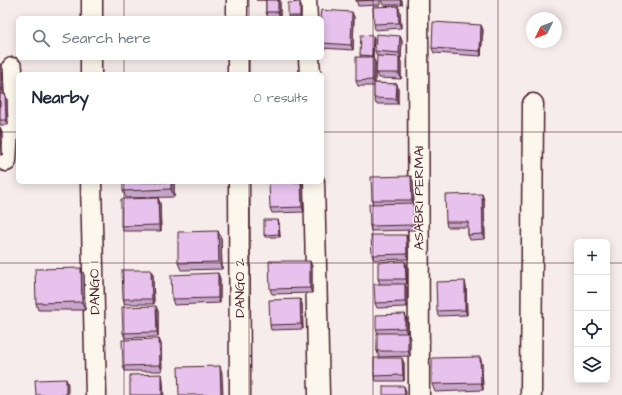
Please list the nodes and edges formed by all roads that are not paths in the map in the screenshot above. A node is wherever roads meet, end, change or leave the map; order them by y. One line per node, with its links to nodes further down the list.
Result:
1 (92, 0): 5 (street)
2 (237, 0): 6 (street)
3 (306, 0): 7 (street)
4 (418, 0): 23 (street, ASABRI PERMAI)
5 (92, 16)
6 (237, 16)
7 (307, 16)
8 (91, 60): 12 (street)
9 (238, 60): 13 (street)
10 (309, 60): 14 (street)
11 (12, 68): 16 (street)
12 (91, 72)
13 (238, 72)
14 (310, 72)
15 (533, 104): 24 (street)
16 (8, 161)
17 (91, 184): 20 (street, DANGO 1)
18 (238, 184): 21 (street, DANGO 2)
19 (314, 184): 22 (street)
20 (96, 395)
21 (240, 395)
22 (319, 395)
23 (419, 395)
24 (532, 395)

